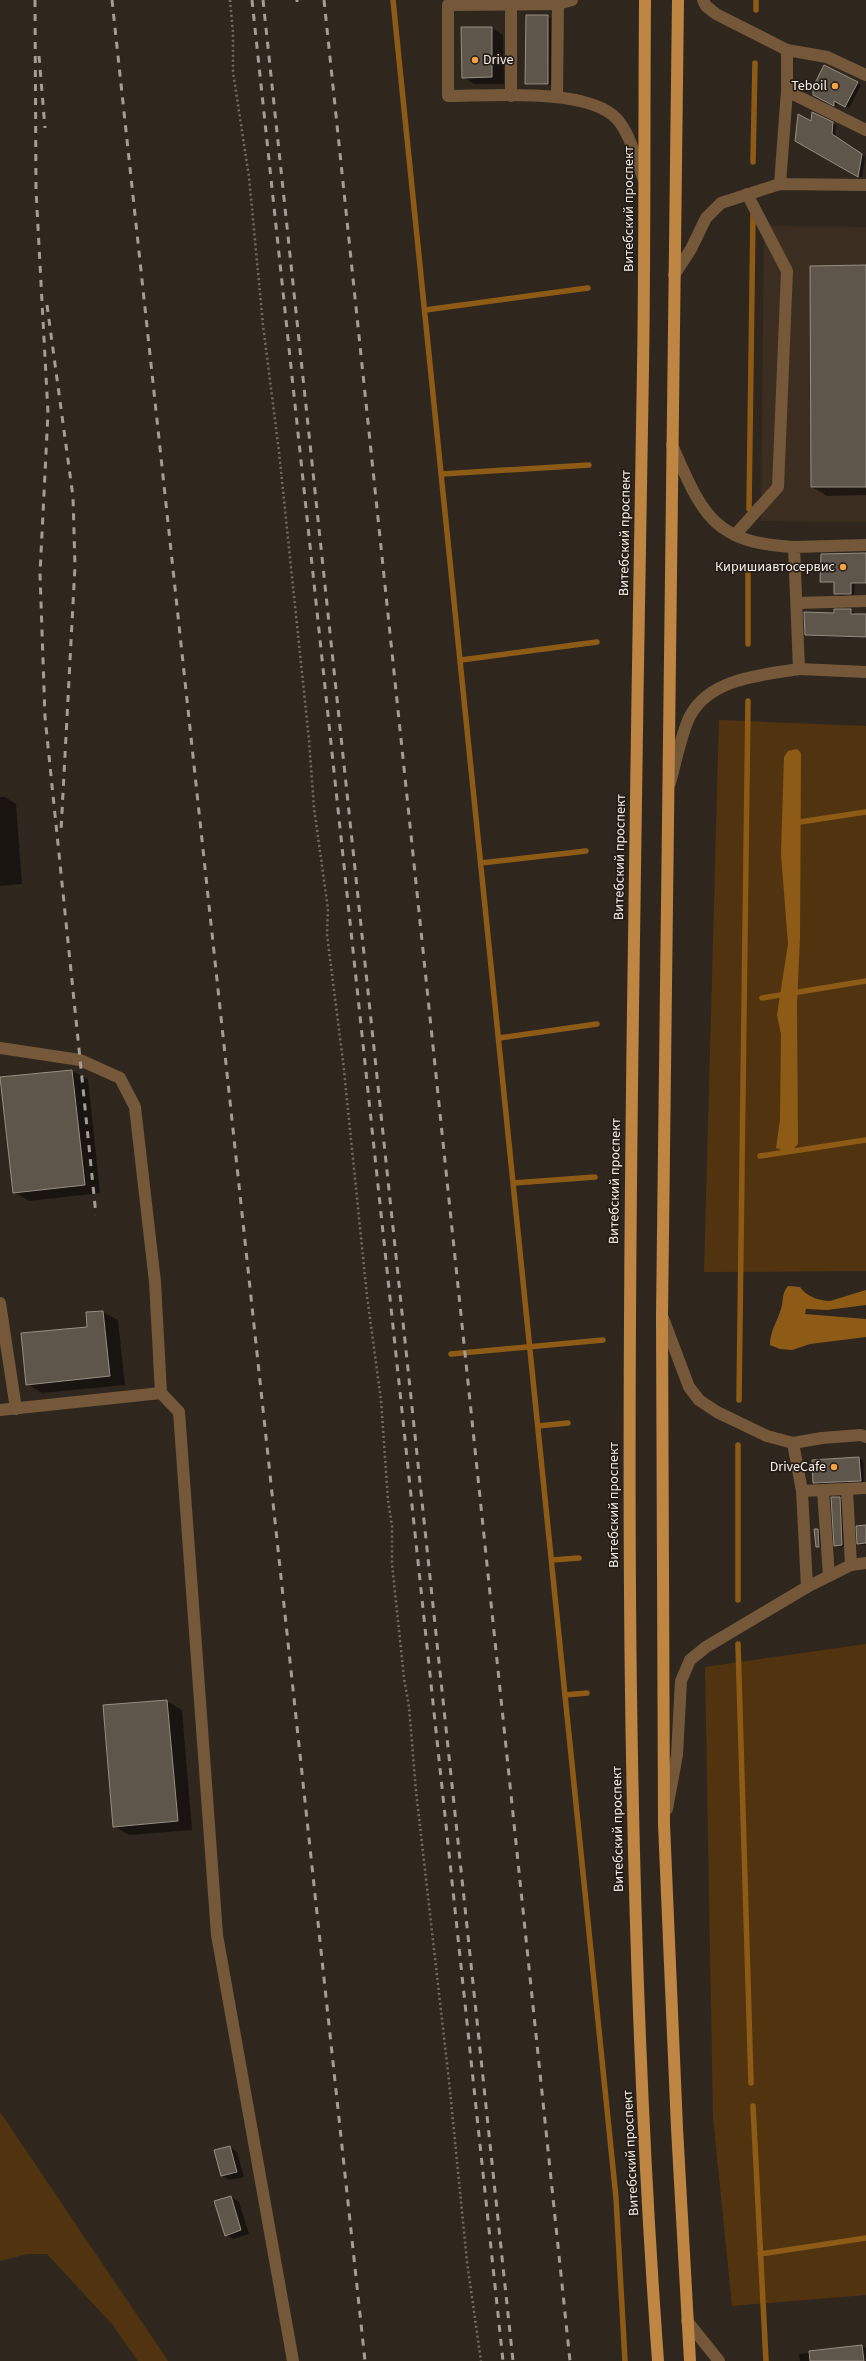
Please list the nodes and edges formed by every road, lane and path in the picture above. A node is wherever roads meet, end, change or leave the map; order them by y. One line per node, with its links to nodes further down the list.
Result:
1 (230, 0): 47 (path)
2 (572, 0): 6 (street)
3 (646, 0): 14 (main road, Витебский проспект)
4 (678, 0): 18 (main road)
5 (703, 0): 8 (street)
6 (558, 4): 7 (street); 12 (street)
7 (511, 5): 11 (street); 11 (street)
8 (787, 50): 9 (street); 10 (street)
9 (866, 75)
10 (787, 91): 13 (street); 15 (street)
11 (510, 96): 12 (street)
12 (557, 96): 14 (street)
13 (866, 130)
14 (644, 180): 48 (main road, Витебский проспект)
15 (780, 184): 16 (street); 17 (street)
16 (866, 185)
17 (747, 194): 18 (street); 20 (street)
18 (674, 275): 19 (main road)
19 (672, 445): 20 (street); 27 (main road)
20 (735, 534): 22 (street)
21 (866, 545): 22 (street)
22 (794, 547): 24 (street)
23 (866, 601): 24 (street)
24 (797, 603): 25 (street)
25 (799, 669): 26 (street); 27 (street)
26 (866, 672)
27 (668, 790): 30 (main road)
28 (0, 1048): 31 (street)
29 (0, 1303): 32 (street)
30 (662, 1316): 35 (street); 44 (main road)
31 (161, 1393): 32 (street); 46 (street)
32 (16, 1409): 33 (street)
33 (0, 1410)
34 (866, 1437): 35 (street)
35 (793, 1443): 38 (street)
36 (866, 1488): 37 (street)
37 (847, 1490): 39 (street); 41 (street)
38 (802, 1491): 39 (street); 43 (street)
39 (823, 1491): 42 (street)
40 (866, 1563): 41 (street)
41 (851, 1565): 42 (street)
42 (829, 1576): 43 (street)
43 (807, 1588): 44 (street)
44 (664, 1824): 45 (main road)
45 (687, 2321): 49 (main road); 50 (street)
46 (293, 2361)
47 (481, 2361)
48 (658, 2361)
49 (690, 2361)
50 (719, 2361)

